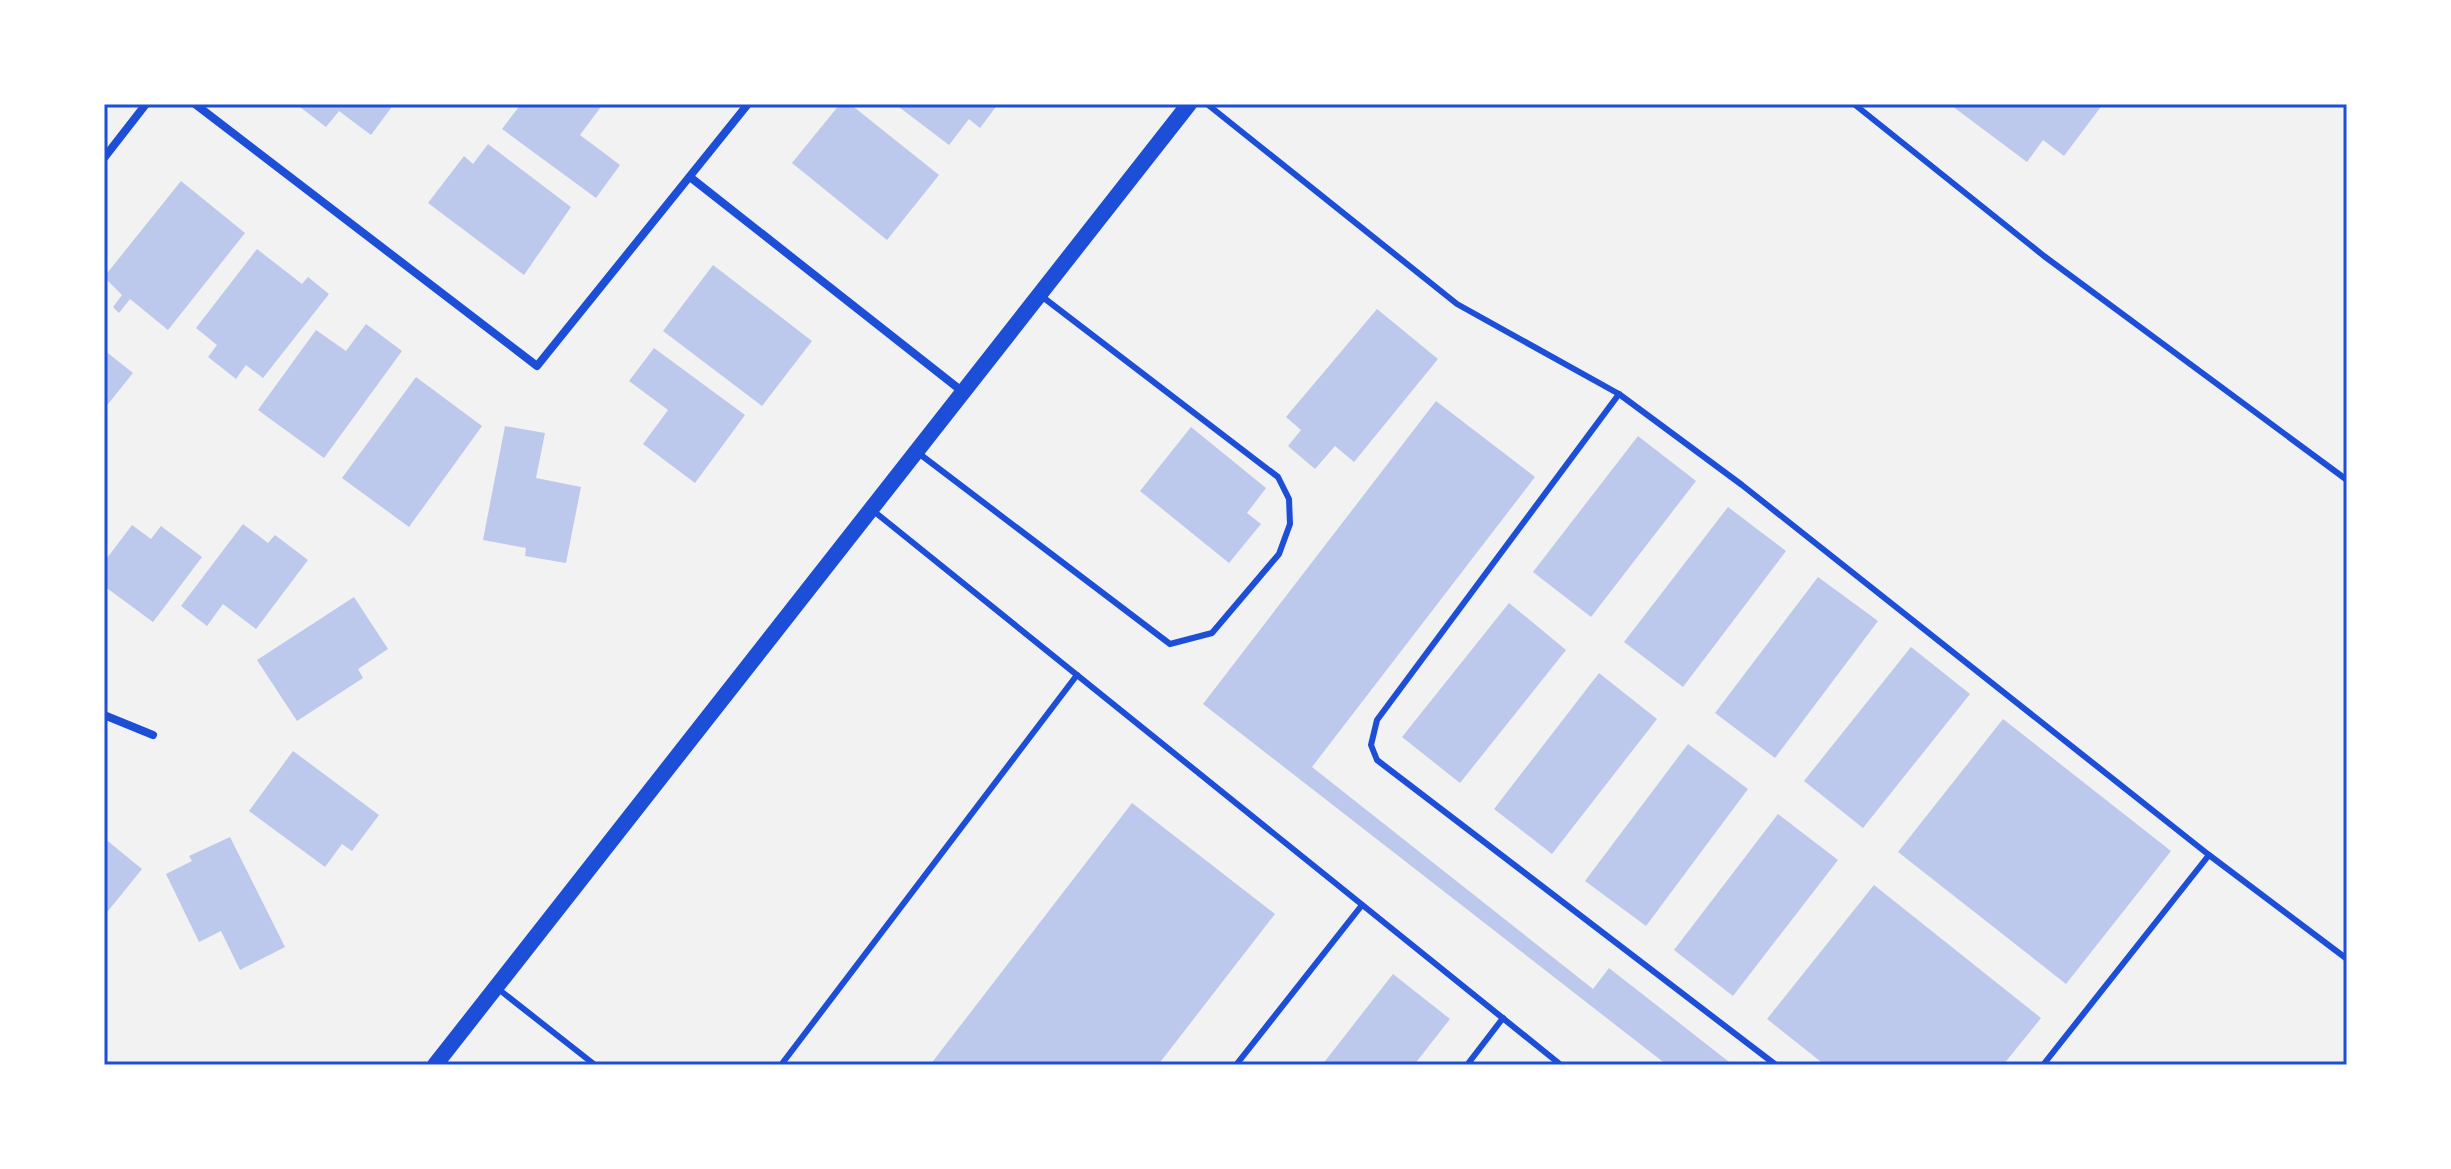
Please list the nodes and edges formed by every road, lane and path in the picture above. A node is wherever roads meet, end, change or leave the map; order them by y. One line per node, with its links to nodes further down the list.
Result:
1 (146, 104): 7 (street)
2 (195, 104): 8 (street)
3 (748, 104): 8 (street)
4 (1189, 104): 9 (main road)
5 (1207, 104): 11 (lane)
6 (1854, 104): 13 (lane)
7 (104, 158)
8 (690, 177): 10 (street)
9 (1040, 295): 10 (main road); 12 (lane)
10 (963, 392): 12 (main road)
11 (1619, 394): 18 (lane); 29 (lane)
12 (917, 452): 14 (main road)
13 (2347, 480)
14 (871, 509): 15 (lane); 21 (main road)
15 (1077, 675): 19 (lane); 25 (lane)
16 (104, 715): 17 (street)
17 (153, 735)
18 (2209, 855): 20 (lane); 30 (lane)
19 (1362, 905): 22 (lane); 26 (lane)
20 (2347, 959)
21 (495, 986): 23 (main road); 24 (lane)
22 (1503, 1018): 27 (lane); 28 (lane)
23 (435, 1065)
24 (595, 1065)
25 (781, 1065)
26 (1236, 1065)
27 (1467, 1065)
28 (1561, 1065)
29 (1776, 1065)
30 (2043, 1065)

